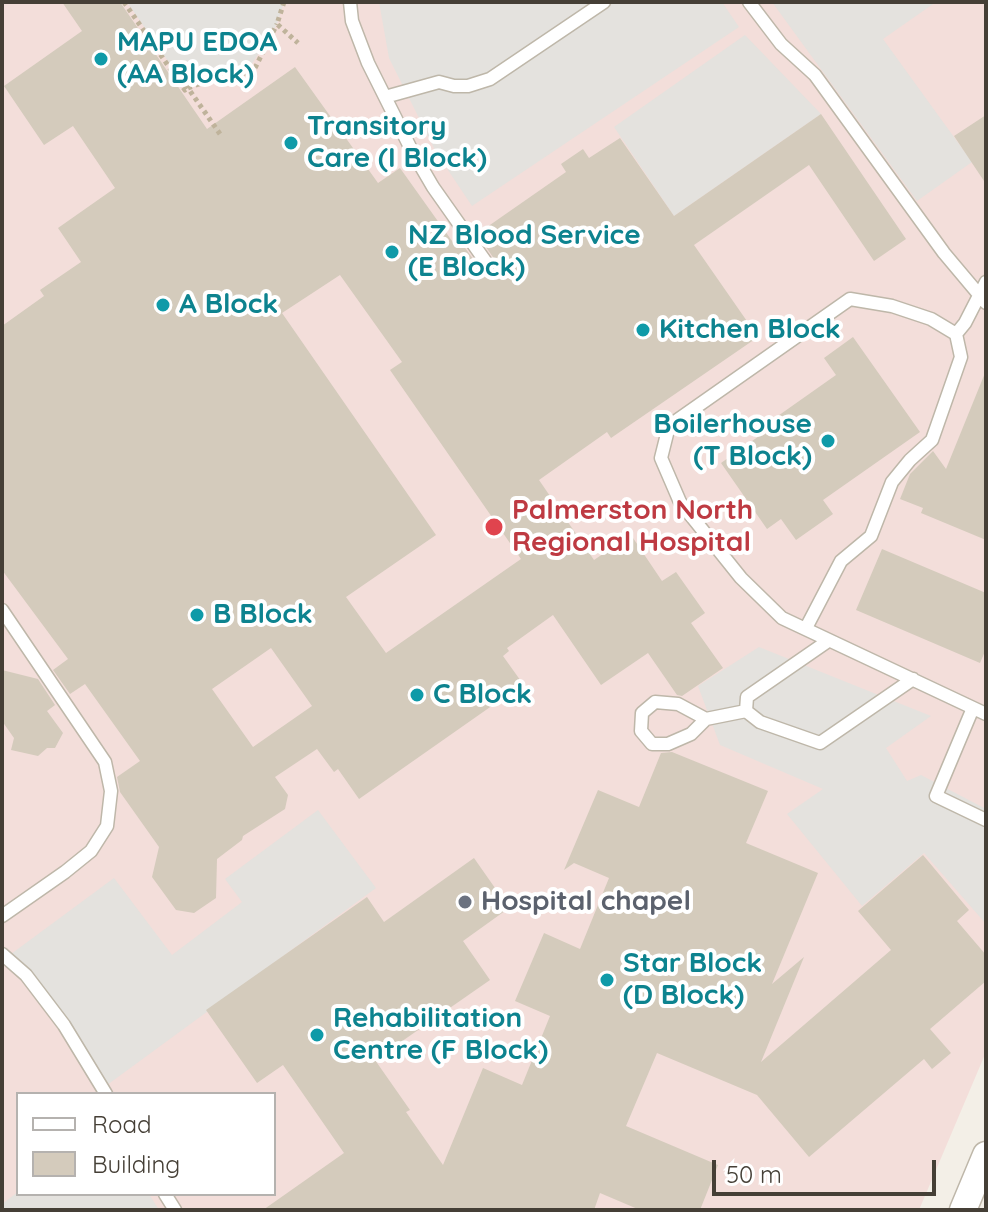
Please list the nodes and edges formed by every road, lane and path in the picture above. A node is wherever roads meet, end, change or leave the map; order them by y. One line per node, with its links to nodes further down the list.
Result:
1 (124, 2): 8 (path)
2 (284, 2): 6 (path)
3 (350, 2): 9 (lane)
4 (604, 2): 9 (lane)
5 (749, 2): 13 (lane)
6 (277, 24): 7 (path); 8 (path)
7 (298, 43)
8 (188, 88): 10 (path)
9 (385, 97): 11 (lane)
10 (220, 134)
11 (488, 265)
12 (986, 282): 13 (lane)
13 (982, 300): 14 (lane)
14 (956, 334): 16 (lane); 16 (lane)
15 (2, 610): 23 (lane)
16 (806, 628): 17 (lane)
17 (828, 641): 18 (lane); 19 (lane)
18 (913, 679): 19 (lane); 20 (lane)
19 (746, 711): 21 (lane)
20 (980, 711): 22 (lane)
21 (706, 719): 21 (lane)
22 (986, 820)
23 (2, 916)
24 (2, 954): 25 (lane)
25 (105, 1092)
26 (986, 1155): 27 (street)
27 (963, 1210)

